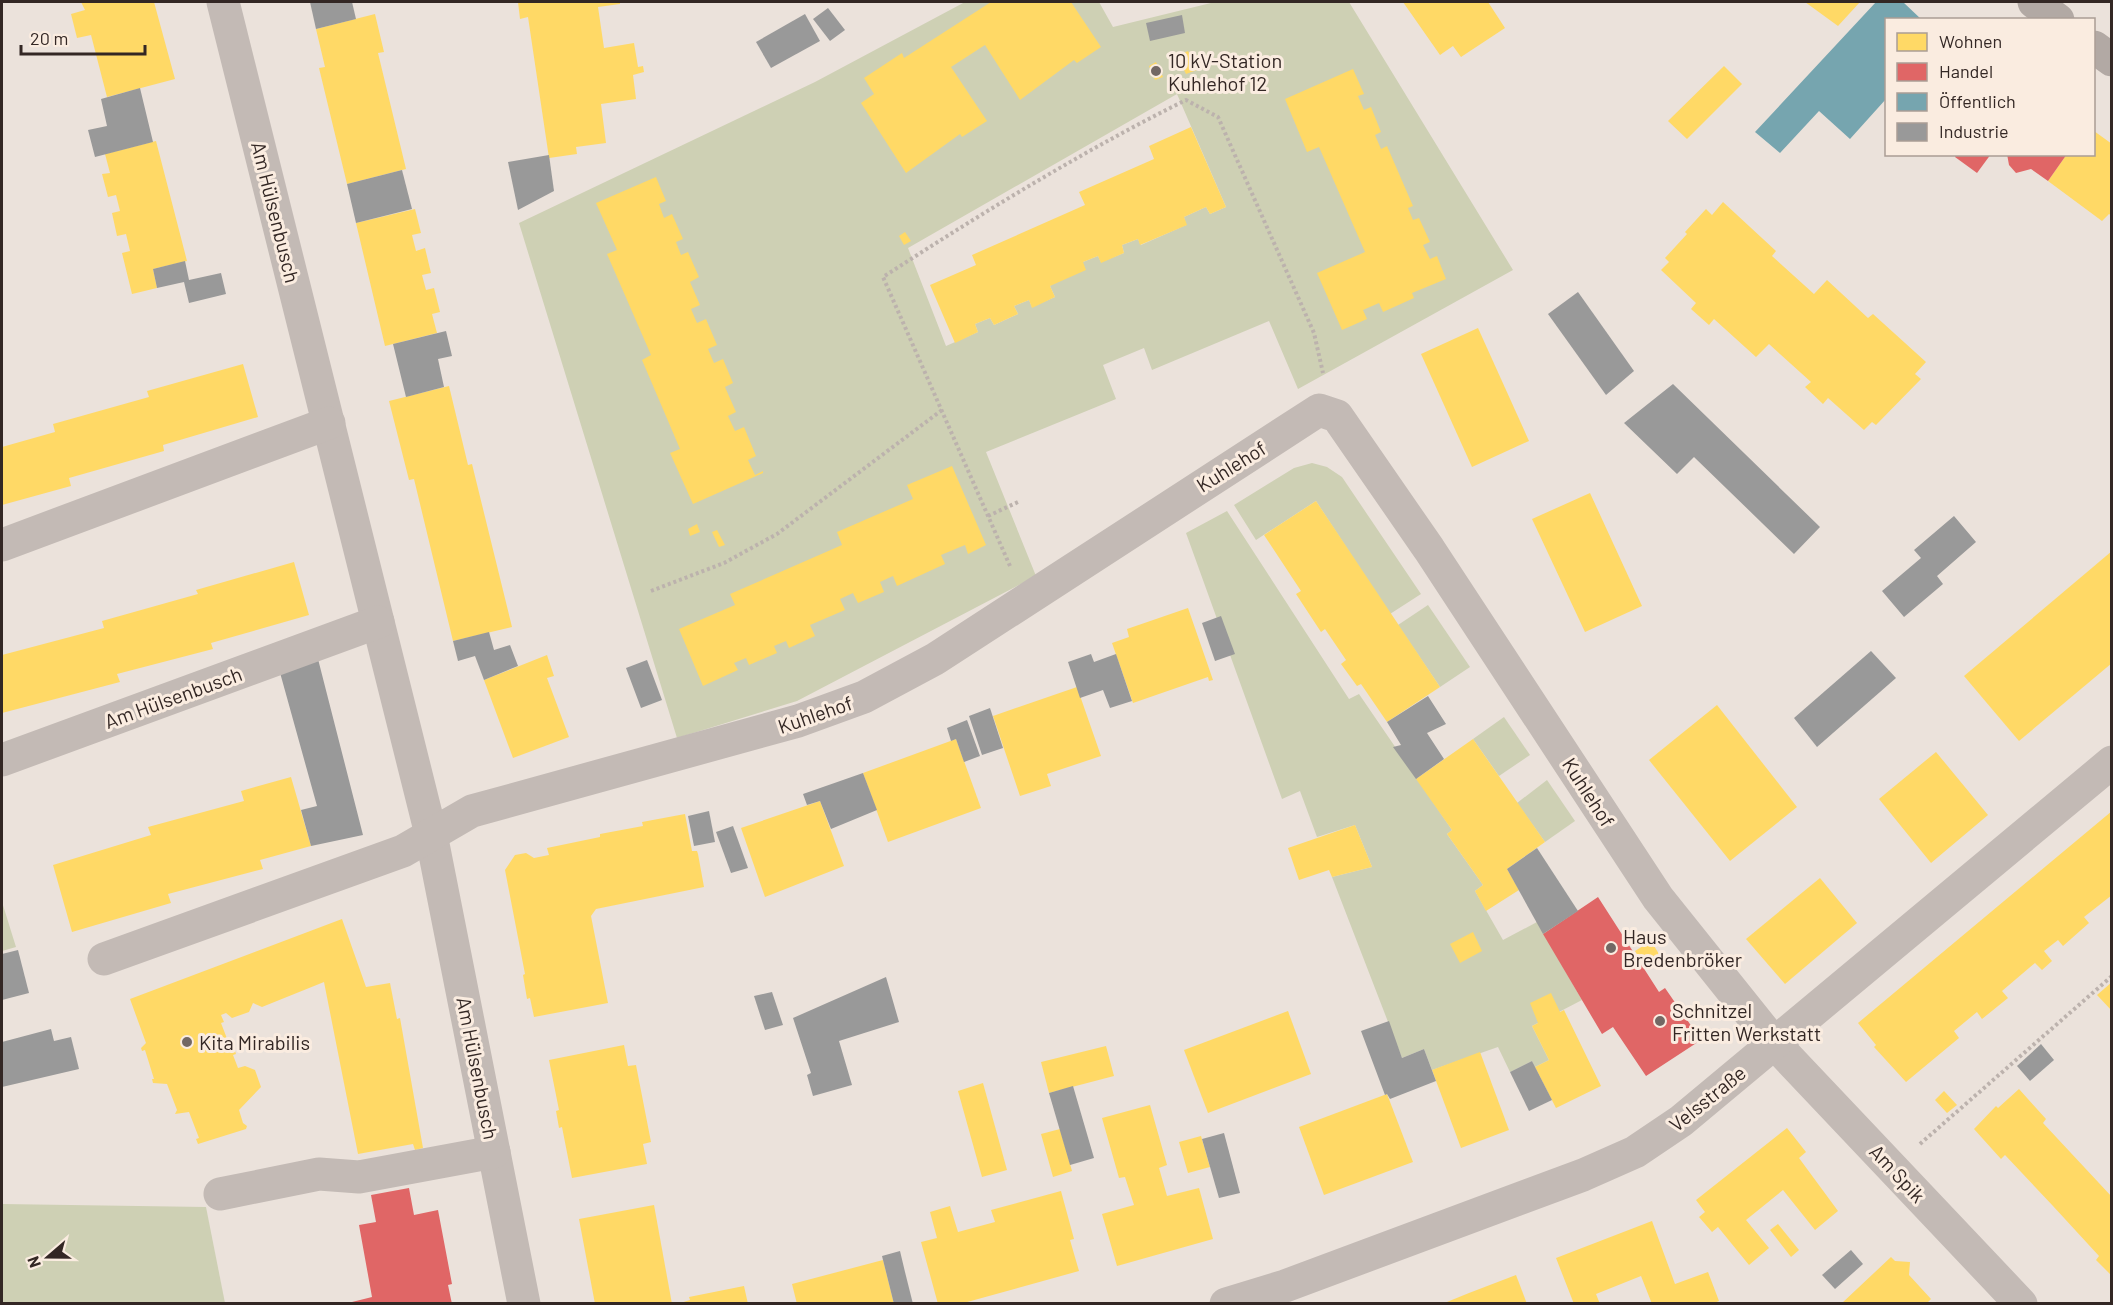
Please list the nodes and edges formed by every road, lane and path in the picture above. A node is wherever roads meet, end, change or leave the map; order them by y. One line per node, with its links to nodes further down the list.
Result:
1 (223, 2): 8 (street, Am Hülsenbusch)
2 (2034, 2): 3 (main road)
3 (2055, 18)
4 (2095, 48): 5 (main road)
5 (2112, 60)
6 (942, 410): 7 (path); 10 (path); 12 (path)
7 (1319, 410): 13 (street, Kuhlehof); 20 (street, Kuhlehof)
8 (329, 423): 11 (street); 14 (street, Am Hülsenbusch)
9 (1018, 502): 10 (path)
10 (988, 516): 13 (path)
11 (2, 544)
12 (651, 591)
13 (1024, 600): 17 (street, Kuhlehof)
14 (378, 622): 15 (street, Am Hülsenbusch); 17 (street, Am Hülsenbusch)
15 (2, 760)
16 (2112, 762): 20 (street, Velsstraße)
17 (432, 834): 18 (street); 21 (street, Am Hülsenbusch)
18 (104, 960)
19 (2112, 976): 22 (path)
20 (1774, 1043): 22 (street, Am Spik); 25 (street, Velsstraße)
21 (494, 1152): 23 (street); 24 (street, Am Hülsenbusch)
22 (1893, 1168): 26 (street, Am Spik)
23 (220, 1194)
24 (524, 1304)
25 (1226, 1304)
26 (2021, 1304)

